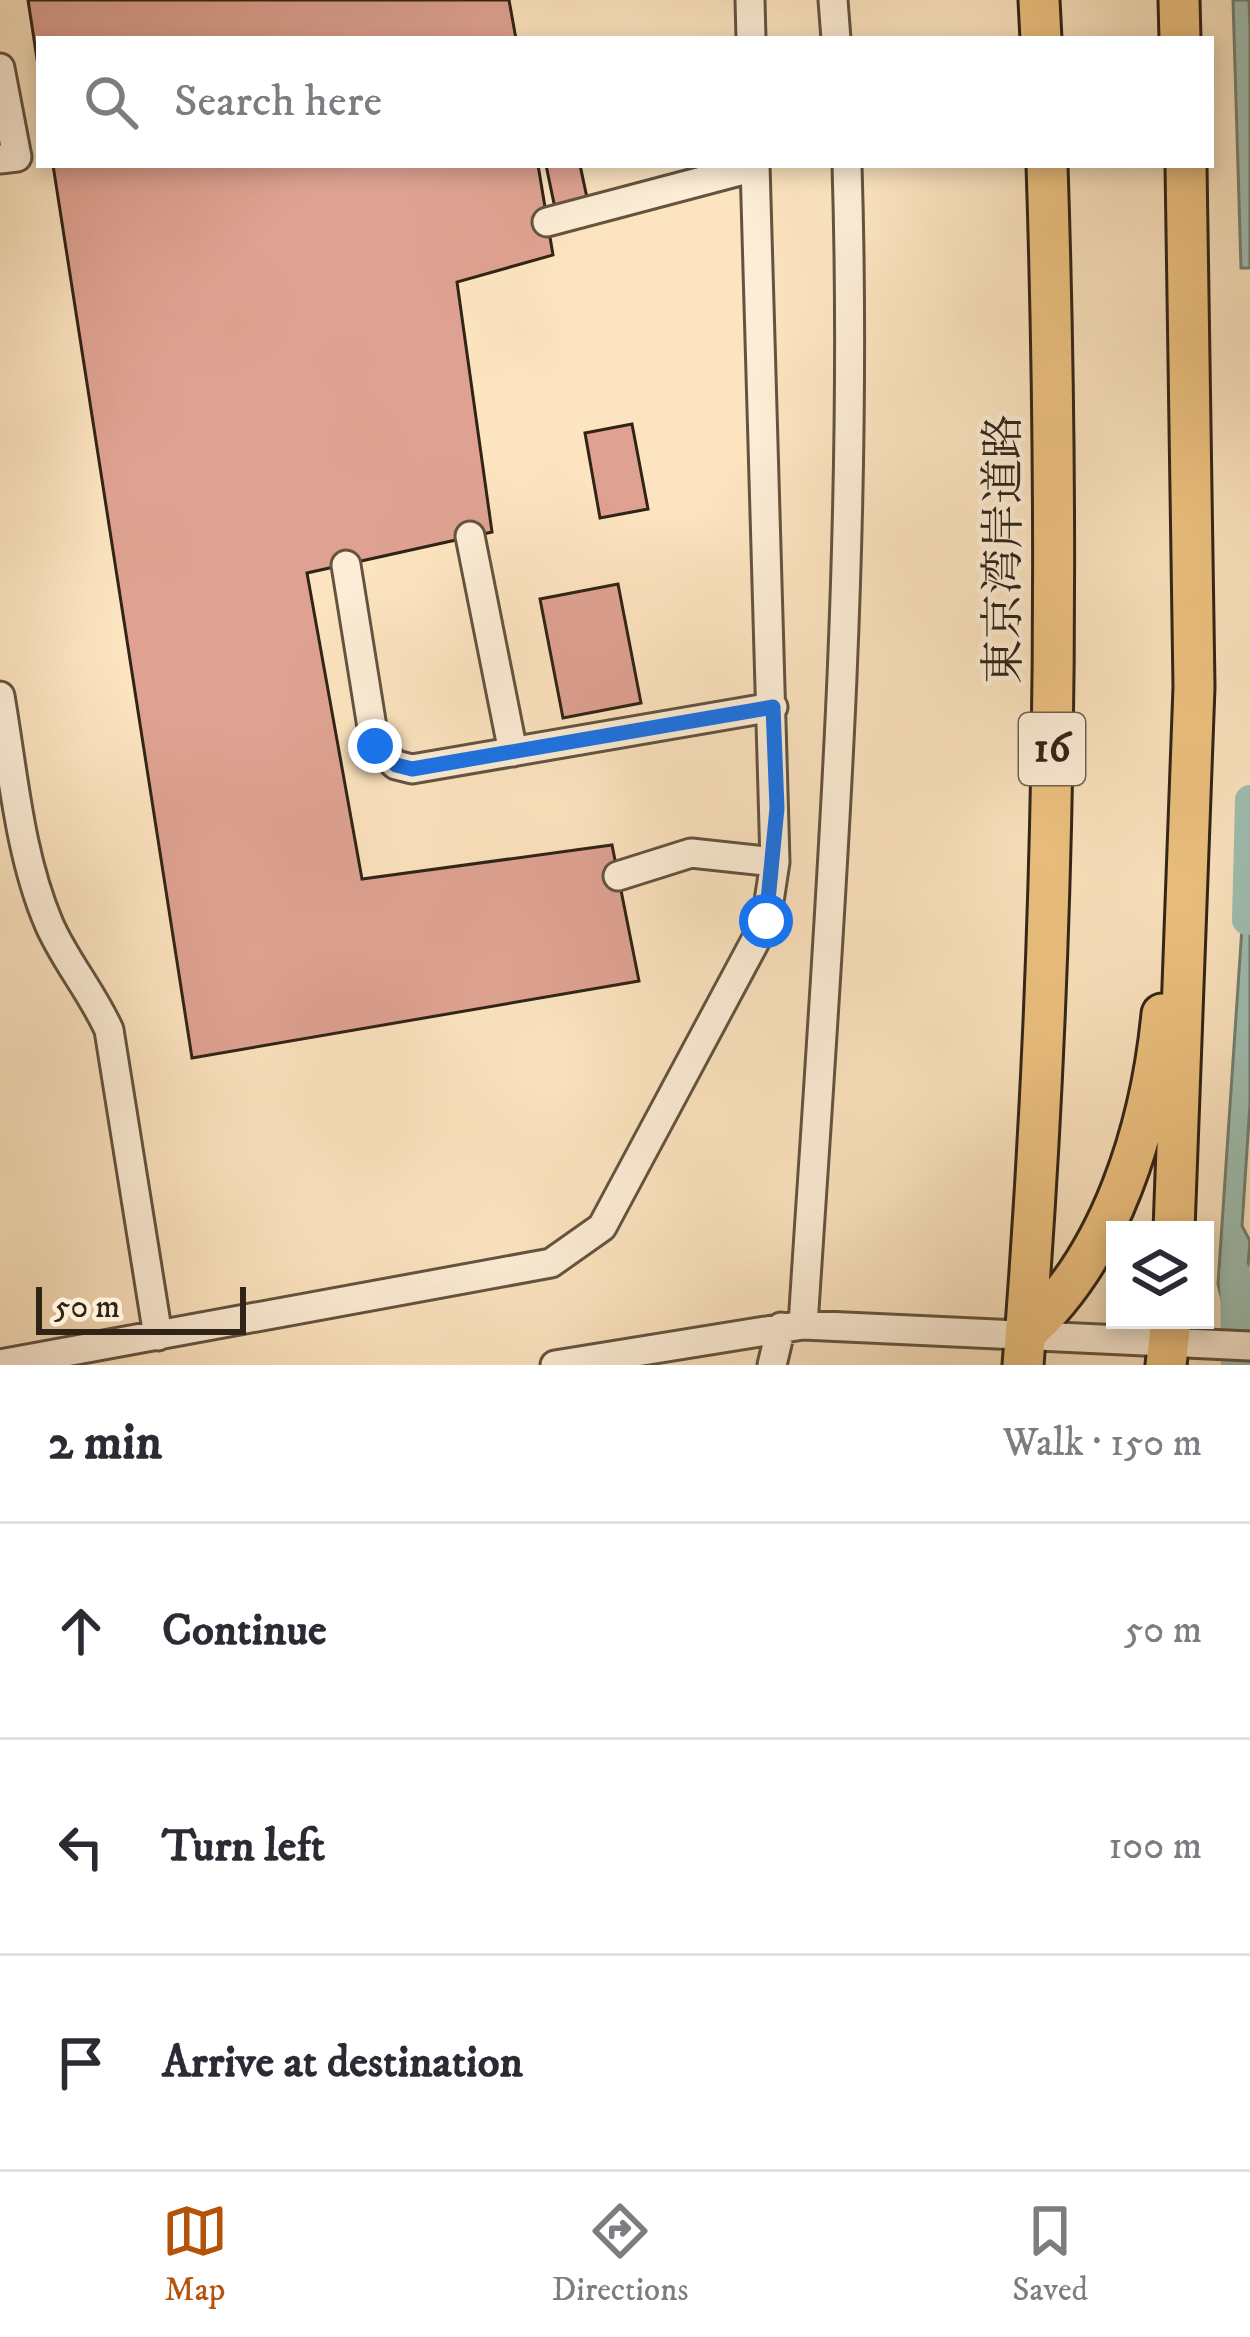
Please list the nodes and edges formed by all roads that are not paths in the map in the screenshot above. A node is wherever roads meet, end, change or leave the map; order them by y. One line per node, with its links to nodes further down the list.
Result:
1 (750, 0): 5 (street)
2 (833, 0): 6 (street)
3 (1039, 0): 7 (highway)
4 (1179, 0): 8 (highway)
5 (751, 36)
6 (836, 36)
7 (1041, 36)
8 (1180, 36)
9 (1, 74): 10 (street)
10 (0, 159)
11 (748, 168): 16 (street)
12 (755, 168): 21 (street)
13 (847, 168): 26 (street)
14 (1047, 168): 30 (highway, 東京湾岸道路 / 16)
15 (1186, 168): 19 (highway)
16 (548, 222)
17 (470, 536): 22 (street)
18 (346, 565): 22 (street)
19 (1194, 687): 25 (highway); 30 (highway)
20 (0, 696): 27 (street)
21 (773, 707): 22 (street); 23 (street)
22 (513, 752)
23 (775, 862): 24 (street); 27 (street)
24 (618, 876)
25 (1174, 1221)
26 (792, 1326): 30 (street); 32 (street); 33 (street)
27 (158, 1336): 31 (street)
28 (1179, 1342): 29 (street); 30 (street); 34 (highway)
29 (1250, 1346)
30 (1024, 1349)
31 (0, 1364)
32 (555, 1365)
33 (772, 1365)
34 (1136, 1365)

